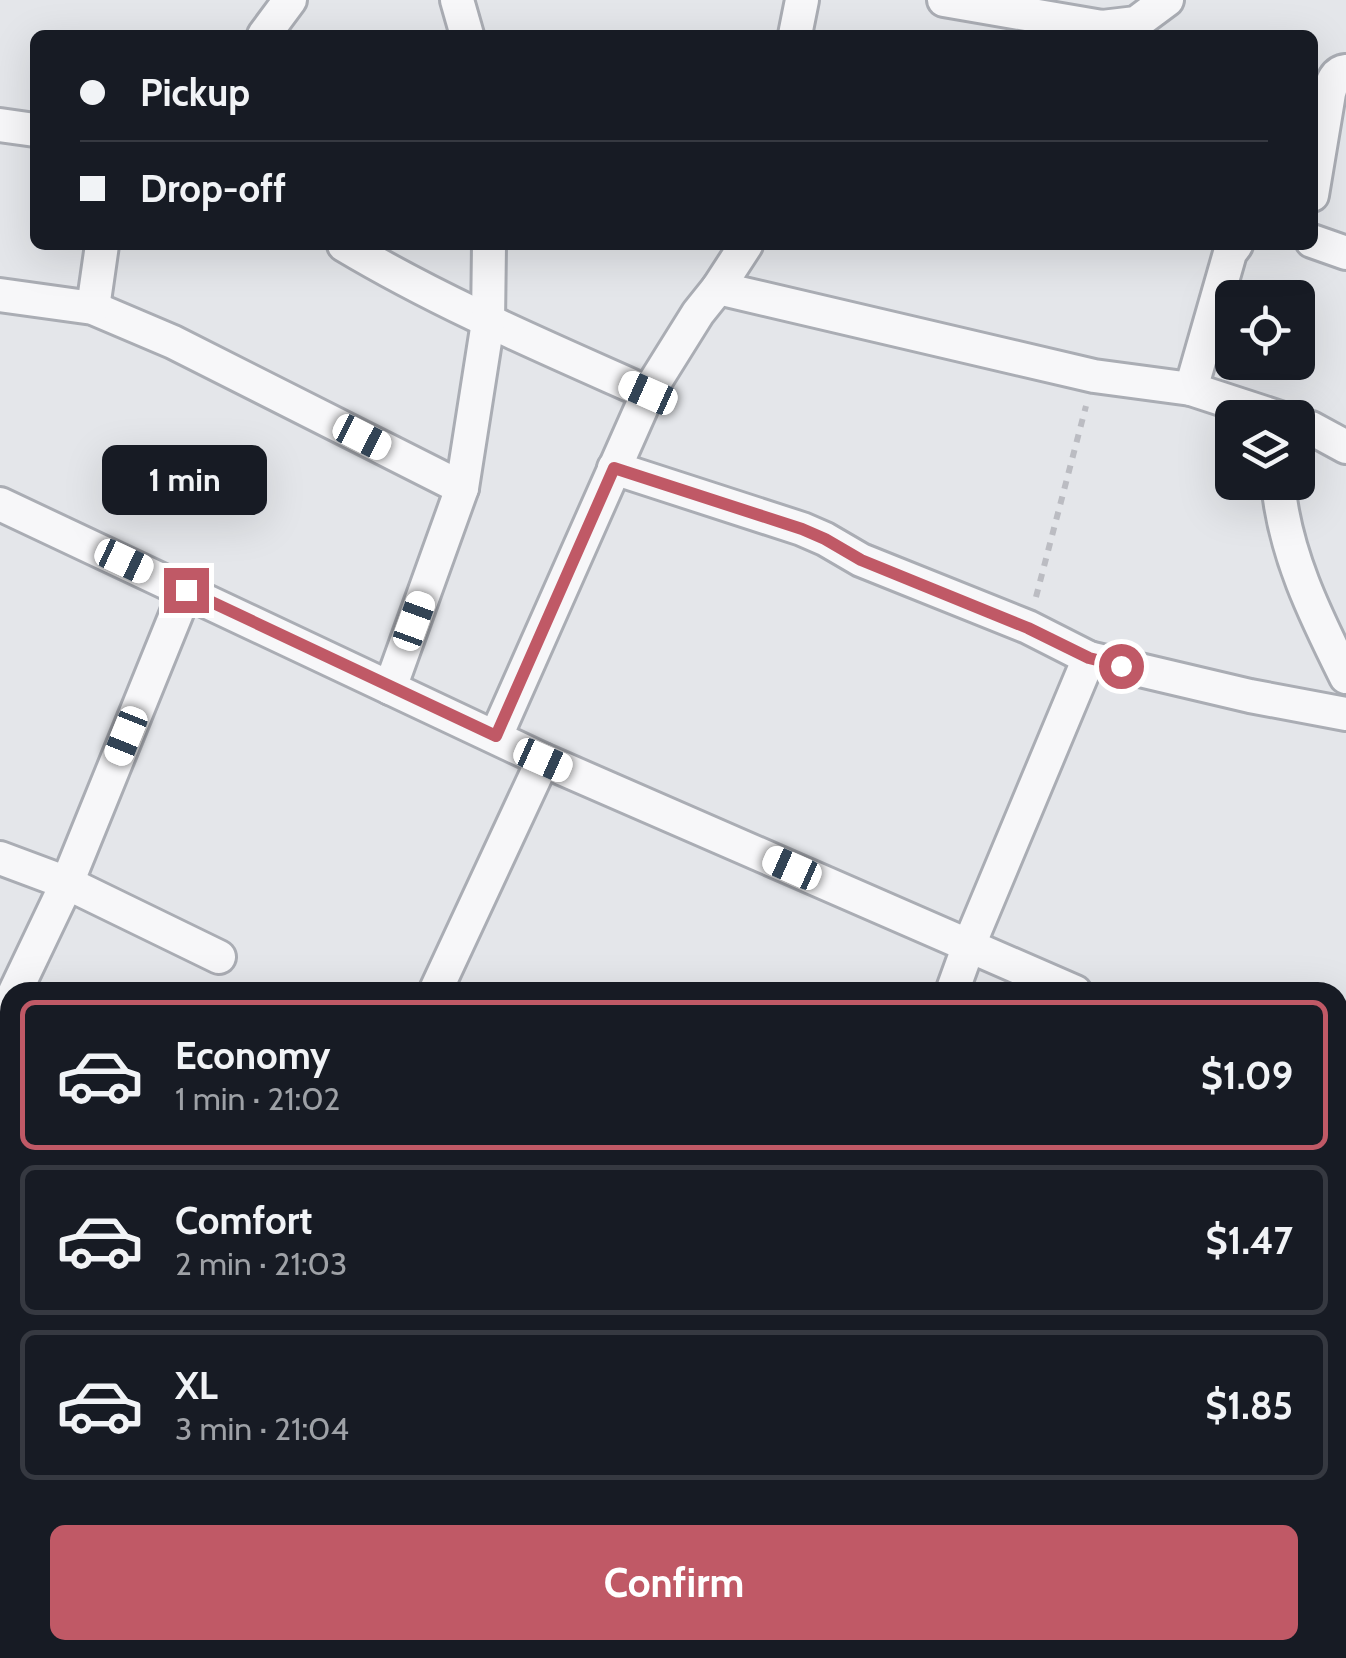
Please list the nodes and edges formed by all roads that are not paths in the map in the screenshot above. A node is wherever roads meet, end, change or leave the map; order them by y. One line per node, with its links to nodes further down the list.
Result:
1 (290, 0): 7 (street)
2 (430, 0): 6 (street)
3 (802, 0): 8 (street)
4 (944, 0): 5 (street)
5 (1167, 0)
6 (462, 16)
7 (268, 30)
8 (796, 30)
9 (1346, 70): 12 (street)
10 (0, 125): 11 (street)
11 (30, 129)
12 (1318, 161)
13 (1318, 244): 19 (street)
14 (101, 250): 22 (street)
15 (352, 250): 23 (street)
16 (490, 250): 23 (street)
17 (743, 250): 20 (street)
18 (1233, 250): 24 (street)
19 (1346, 252)
20 (718, 288): 24 (street); 25 (street)
21 (0, 295): 22 (street)
22 (93, 308): 30 (street)
23 (488, 322): 25 (street); 30 (street)
24 (1191, 389): 26 (street)
25 (648, 393): 29 (street)
26 (1225, 400)
27 (1315, 433): 28 (street)
28 (1346, 447)
29 (614, 468): 34 (street); 38 (street)
30 (462, 488): 36 (street)
31 (1282, 500): 35 (street)
32 (0, 504): 33 (street)
33 (186, 590): 36 (street); 41 (street)
34 (1089, 658): 37 (street); 42 (street)
35 (1346, 677)
36 (390, 688): 38 (street)
37 (1346, 714)
38 (496, 736): 39 (street)
39 (543, 760): 42 (street); 45 (street)
40 (0, 858): 41 (street)
41 (66, 883): 43 (street); 44 (street)
42 (969, 945): 46 (street); 47 (street)
43 (218, 956)
44 (20, 982)
45 (441, 982)
46 (956, 982)
47 (1052, 982)

